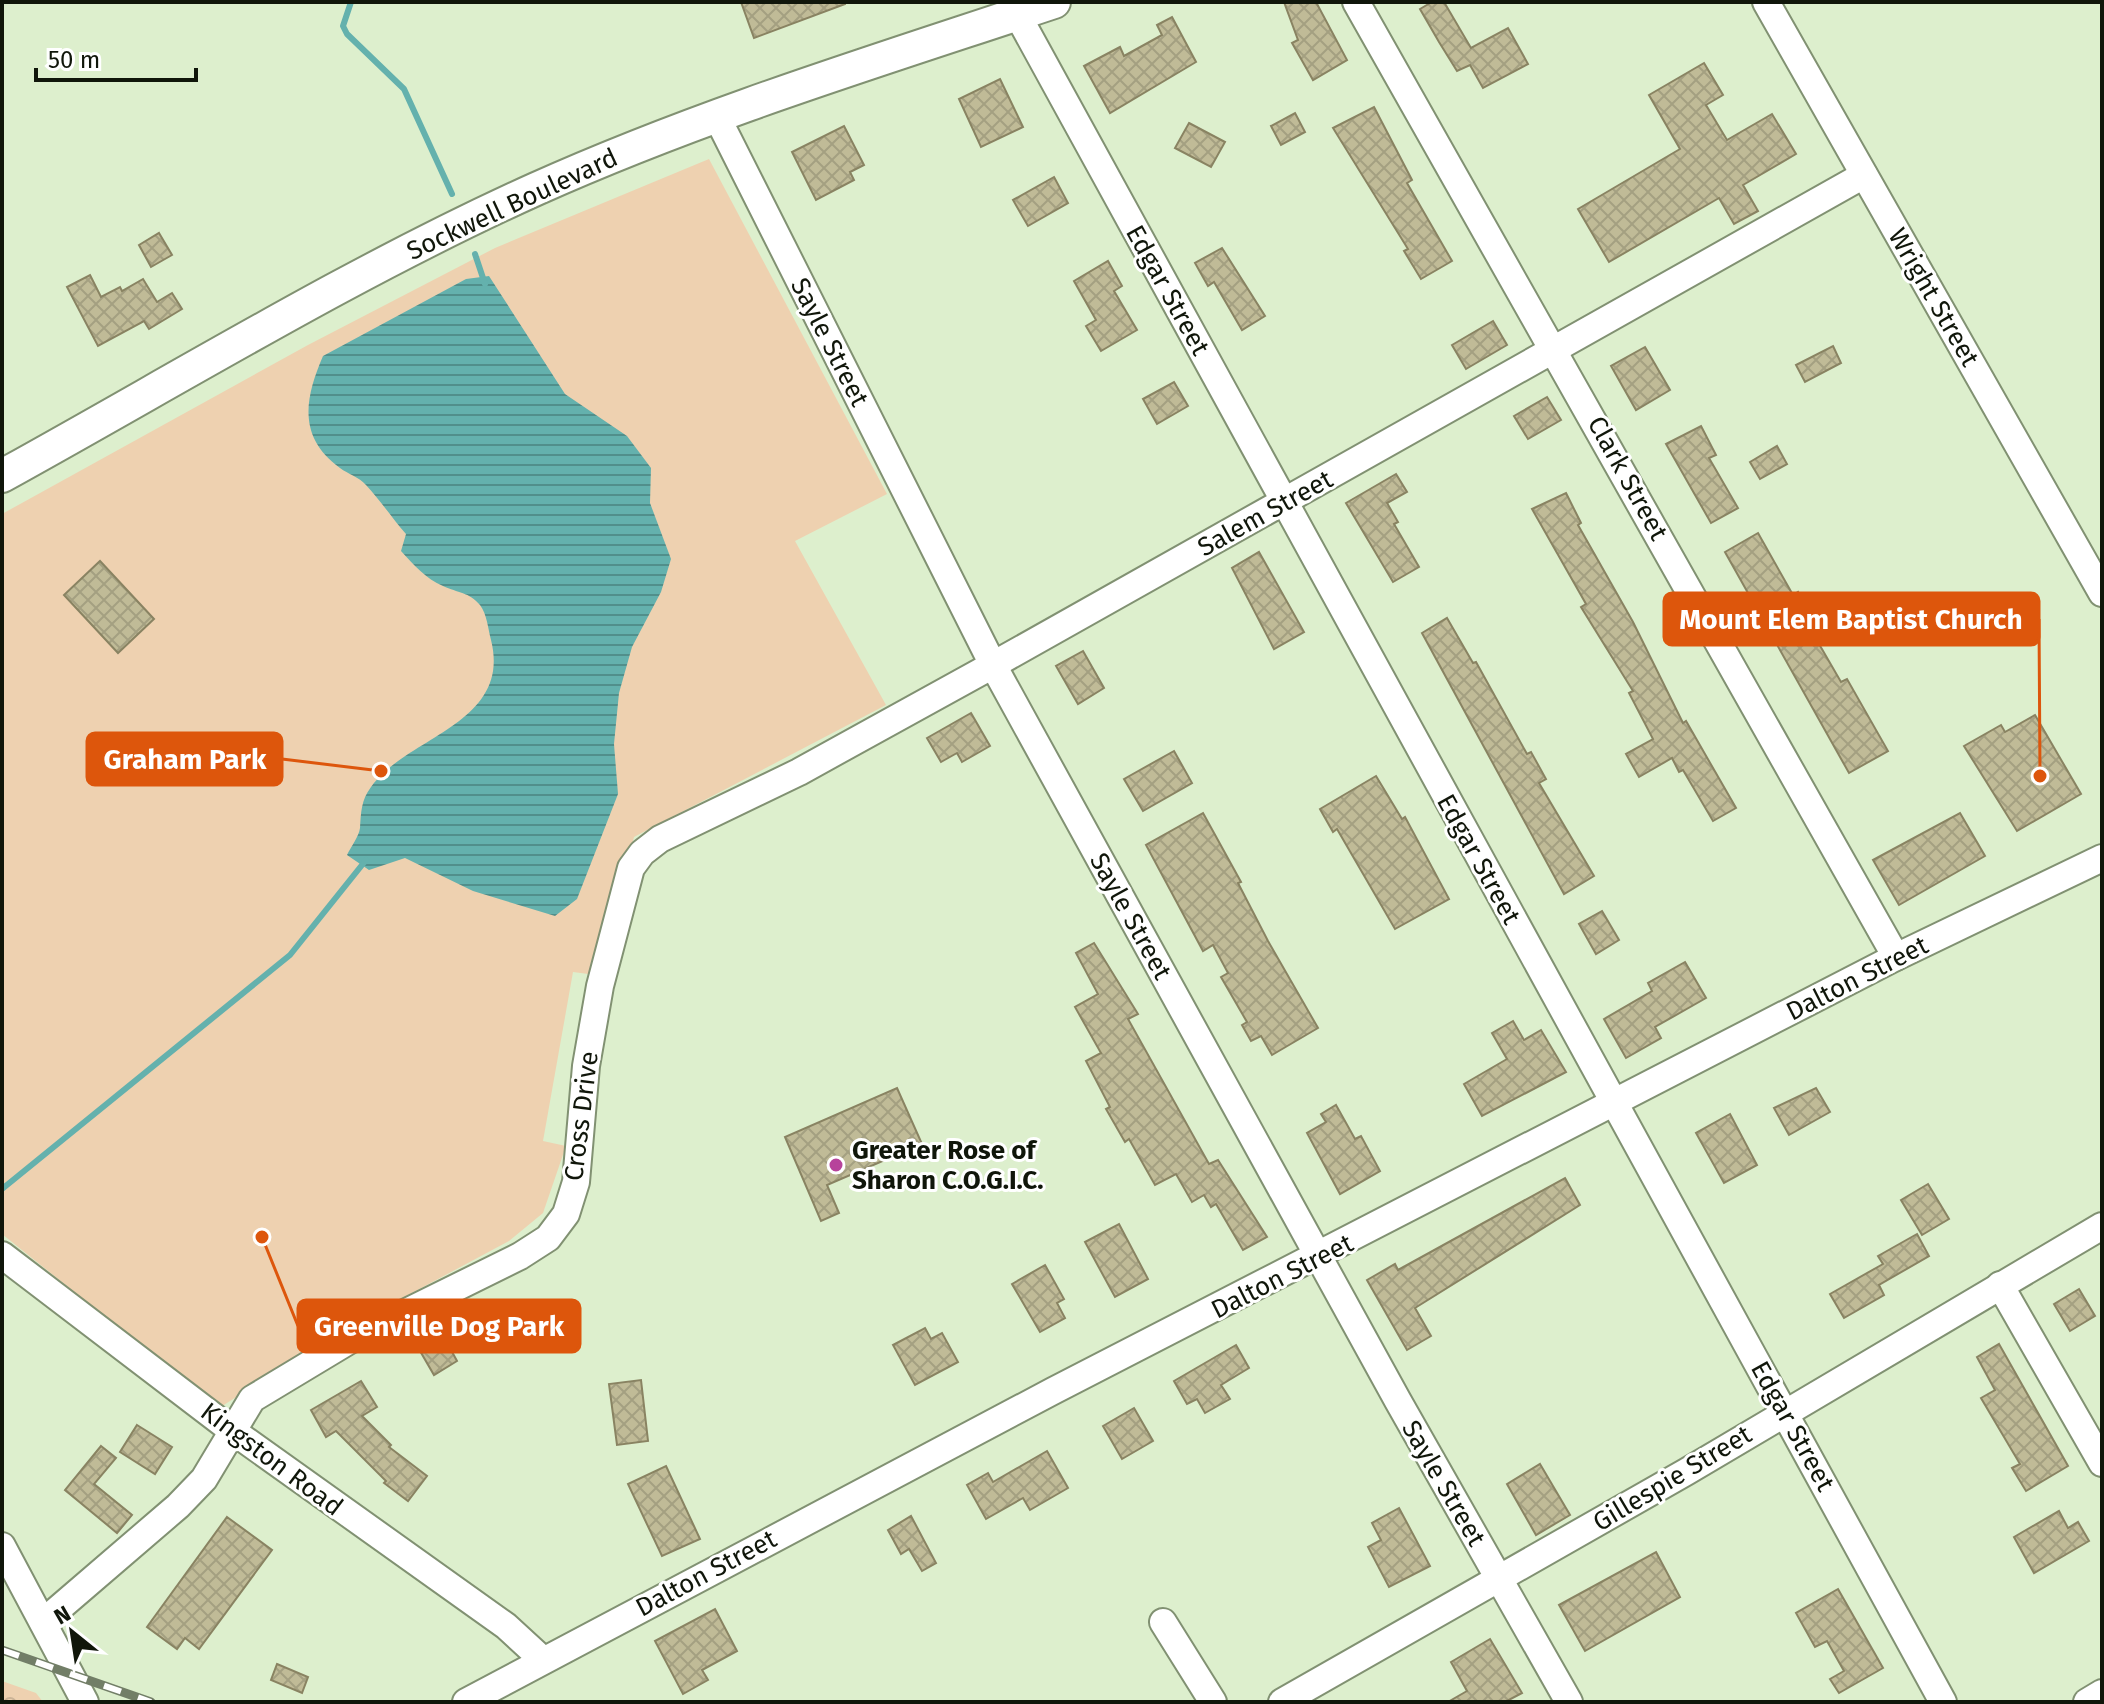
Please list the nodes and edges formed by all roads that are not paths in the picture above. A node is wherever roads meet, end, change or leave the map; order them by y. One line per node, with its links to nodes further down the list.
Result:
1 (1054, 2): 4 (main road, Sockwell Boulevard)
2 (1356, 2): 7 (street, Clark Street)
3 (1766, 2): 6 (street, Wright Street)
4 (1017, 14): 5 (main road, Sockwell Boulevard); 9 (street, Edgar Street)
5 (717, 117): 8 (main road, Sockwell Boulevard); 11 (street, Sayle Street)
6 (1864, 175): 7 (street, Salem Street); 10 (street, Wright Street)
7 (1555, 349): 9 (street, Salem Street); 14 (street, Clark Street)
8 (2, 476)
9 (1284, 502): 11 (street, Salem Street); 15 (street, Edgar Street)
10 (2102, 593)
11 (993, 665): 12 (street, Salem Street); 18 (street, Sayle Street)
12 (660, 839): 21 (street, Cross Drive)
13 (2102, 858): 14 (street, Dalton Street)
14 (1896, 957): 15 (street, Dalton Street)
15 (1613, 1104): 18 (street, Dalton Street); 20 (street, Edgar Street)
16 (2102, 1226): 19 (street, Gillespie Street)
17 (2, 1255): 21 (street, Kingston Road)
18 (1319, 1257): 24 (street, Sayle Street); 27 (street, Dalton Street)
19 (2000, 1285): 20 (street, Gillespie Street); 22 (street)
20 (1784, 1410): 24 (street, Gillespie Street); 34 (street, Edgar Street)
21 (234, 1432): 25 (street, Cross Drive); 27 (street, Kingston Road)
22 (2102, 1463)
23 (2, 1546): 25 (street)
24 (1499, 1579): 32 (street, Gillespie Street); 33 (street, Sayle Street)
25 (43, 1622): 29 (street)
26 (1163, 1622): 31 (street)
27 (543, 1660): 30 (street, Dalton Street)
28 (2102, 1693): 35 (street)
29 (85, 1702)
30 (466, 1702)
31 (1213, 1702)
32 (1282, 1702)
33 (1569, 1702)
34 (1943, 1702)
35 (2087, 1702)

